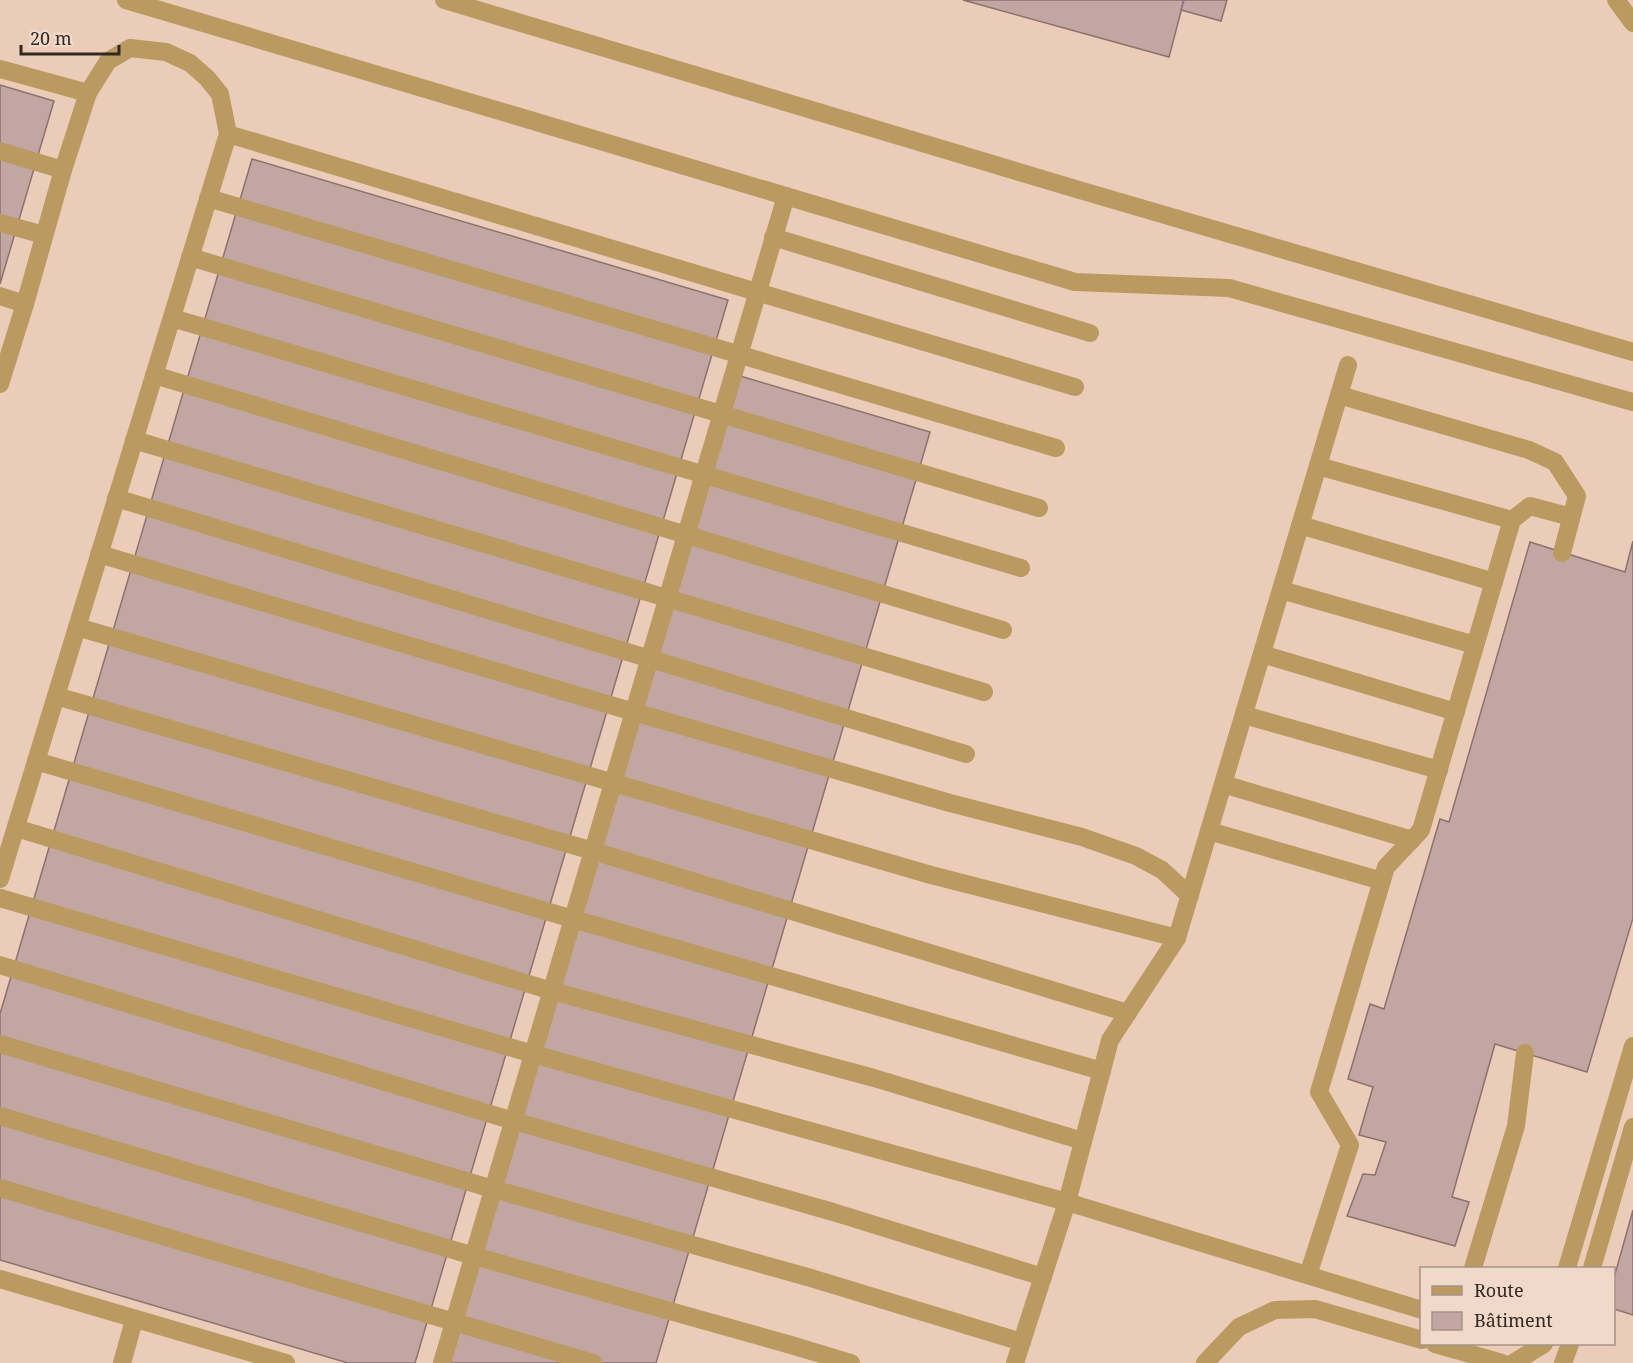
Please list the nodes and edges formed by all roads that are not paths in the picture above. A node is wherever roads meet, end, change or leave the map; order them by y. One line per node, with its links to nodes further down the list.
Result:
1 (126, 0): 10 (lane)
2 (444, 0): 21 (lane)
3 (1616, 0): 4 (lane)
4 (1633, 23)
5 (0, 69): 6 (lane)
6 (88, 93): 7 (lane); 9 (lane)
7 (228, 134): 11 (lane); 16 (lane)
8 (0, 151): 9 (lane)
9 (63, 170): 13 (lane)
10 (786, 196): 14 (lane); 28 (lane)
11 (208, 198): 15 (lane); 22 (lane)
12 (0, 223): 13 (lane)
13 (44, 235): 18 (lane)
14 (773, 237): 16 (lane); 20 (lane)
15 (190, 257): 19 (lane); 29 (lane)
16 (758, 292): 22 (lane); 26 (lane)
17 (0, 296): 18 (lane)
18 (26, 304): 24 (lane)
19 (172, 318): 25 (lane); 33 (lane)
20 (1090, 333)
21 (1633, 352)
22 (739, 354): 29 (lane); 31 (lane)
23 (1348, 365): 27 (lane)
24 (2, 373)
25 (154, 375): 30 (lane); 39 (lane)
26 (1075, 387)
27 (1339, 395): 32 (lane); 36 (lane)
28 (1633, 402)
29 (721, 414): 33 (lane); 35 (lane)
30 (134, 440): 34 (lane); 45 (lane)
31 (1056, 448)
32 (1318, 466): 37 (lane); 38 (lane)
33 (703, 474): 39 (lane); 42 (lane)
34 (116, 498): 41 (lane); 50 (lane)
35 (1039, 508)
36 (1571, 517): 37 (lane); 40 (lane)
37 (1512, 519): 43 (lane)
38 (1300, 525): 43 (lane); 44 (lane)
39 (686, 535): 45 (lane); 47 (lane)
40 (1562, 553)
41 (99, 554): 46 (lane); 53 (lane)
42 (1021, 568)
43 (1494, 582): 48 (lane)
44 (1281, 590): 48 (lane); 49 (lane)
45 (667, 598): 50 (lane); 51 (lane)
46 (77, 627): 52 (lane); 59 (lane)
47 (1003, 630)
48 (1475, 645): 54 (lane)
49 (1262, 654): 54 (lane); 55 (lane)
50 (650, 658): 53 (lane); 56 (lane)
51 (984, 692)
52 (56, 696): 57 (lane); 64 (lane)
53 (634, 712): 59 (lane); 67 (lane)
54 (1456, 712): 58 (lane)
55 (1244, 715): 58 (lane); 60 (lane)
56 (966, 754)
57 (36, 761): 61 (lane); 69 (lane)
58 (1439, 770): 63 (lane)
59 (613, 783): 64 (lane); 70 (lane)
60 (1223, 784): 62 (lane); 63 (lane)
61 (16, 828): 65 (lane); 72 (lane)
62 (1209, 831): 66 (lane); 67 (lane)
63 (1412, 840): 66 (lane)
64 (593, 851): 69 (lane); 73 (lane)
65 (0, 879)
66 (1382, 881): 90 (lane)
67 (1190, 896): 70 (lane)
68 (0, 898): 77 (lane)
69 (573, 919): 72 (lane); 78 (lane)
70 (1177, 938): 73 (lane)
71 (0, 965): 80 (lane)
72 (552, 991): 77 (lane); 82 (lane)
73 (1128, 1013): 78 (lane)
74 (0, 1044): 84 (lane)
75 (1633, 1046): 88 (lane)
76 (1525, 1053): 87 (lane)
77 (533, 1054): 80 (lane); 85 (lane)
78 (1102, 1071): 82 (lane)
79 (0, 1116): 86 (lane)
80 (514, 1120): 84 (lane); 91 (lane)
81 (1633, 1127): 89 (lane)
82 (1083, 1141): 85 (lane)
83 (0, 1188): 95 (lane)
84 (493, 1189): 86 (lane); 97 (lane)
85 (1067, 1202): 90 (lane); 91 (lane)
86 (474, 1256): 95 (lane); 105 (lane)
87 (1474, 1267)
88 (1568, 1267)
89 (1593, 1267)
90 (1308, 1275): 93 (lane)
91 (1043, 1277): 97 (lane)
92 (0, 1279): 94 (lane)
93 (1420, 1309)
94 (134, 1320): 101 (lane); 102 (lane)
95 (454, 1322): 103 (lane); 104 (lane)
96 (1420, 1339): 107 (lane)
97 (1022, 1342): 106 (lane)
98 (1438, 1345): 108 (lane)
99 (1542, 1345): 109 (lane)
100 (1570, 1345): 110 (lane)
101 (122, 1363)
102 (286, 1363)
103 (442, 1363)
104 (593, 1363)
105 (851, 1363)
106 (1015, 1363)
107 (1205, 1363)
108 (1502, 1363)
109 (1513, 1363)
110 (1563, 1363)

